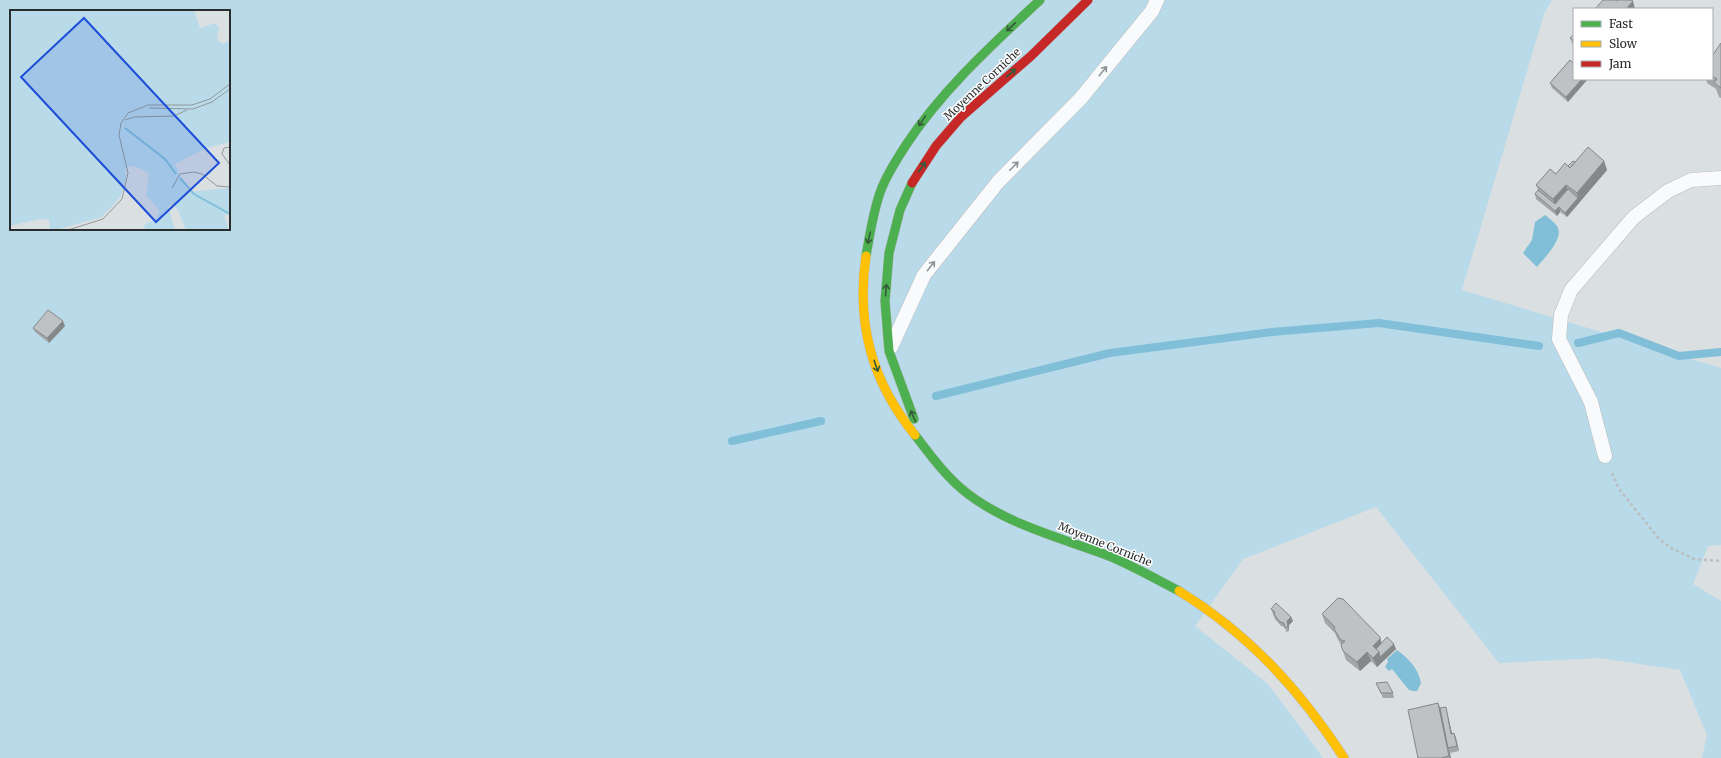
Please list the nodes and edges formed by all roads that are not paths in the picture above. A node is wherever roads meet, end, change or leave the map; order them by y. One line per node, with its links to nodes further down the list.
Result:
1 (1040, 0): 6 (main road, Moyenne Corniche, one-way to 6)
2 (1088, 0): 5 (main road, Moyenne Corniche, one-way to 2)
3 (1157, 0): 5 (lane, one-way to 3)
4 (1721, 178): 7 (lane)
5 (889, 351): 6 (main road, Moyenne Corniche, one-way to 5)
6 (928, 452): 8 (main road, Moyenne Corniche)
7 (1605, 456)
8 (1344, 758)

